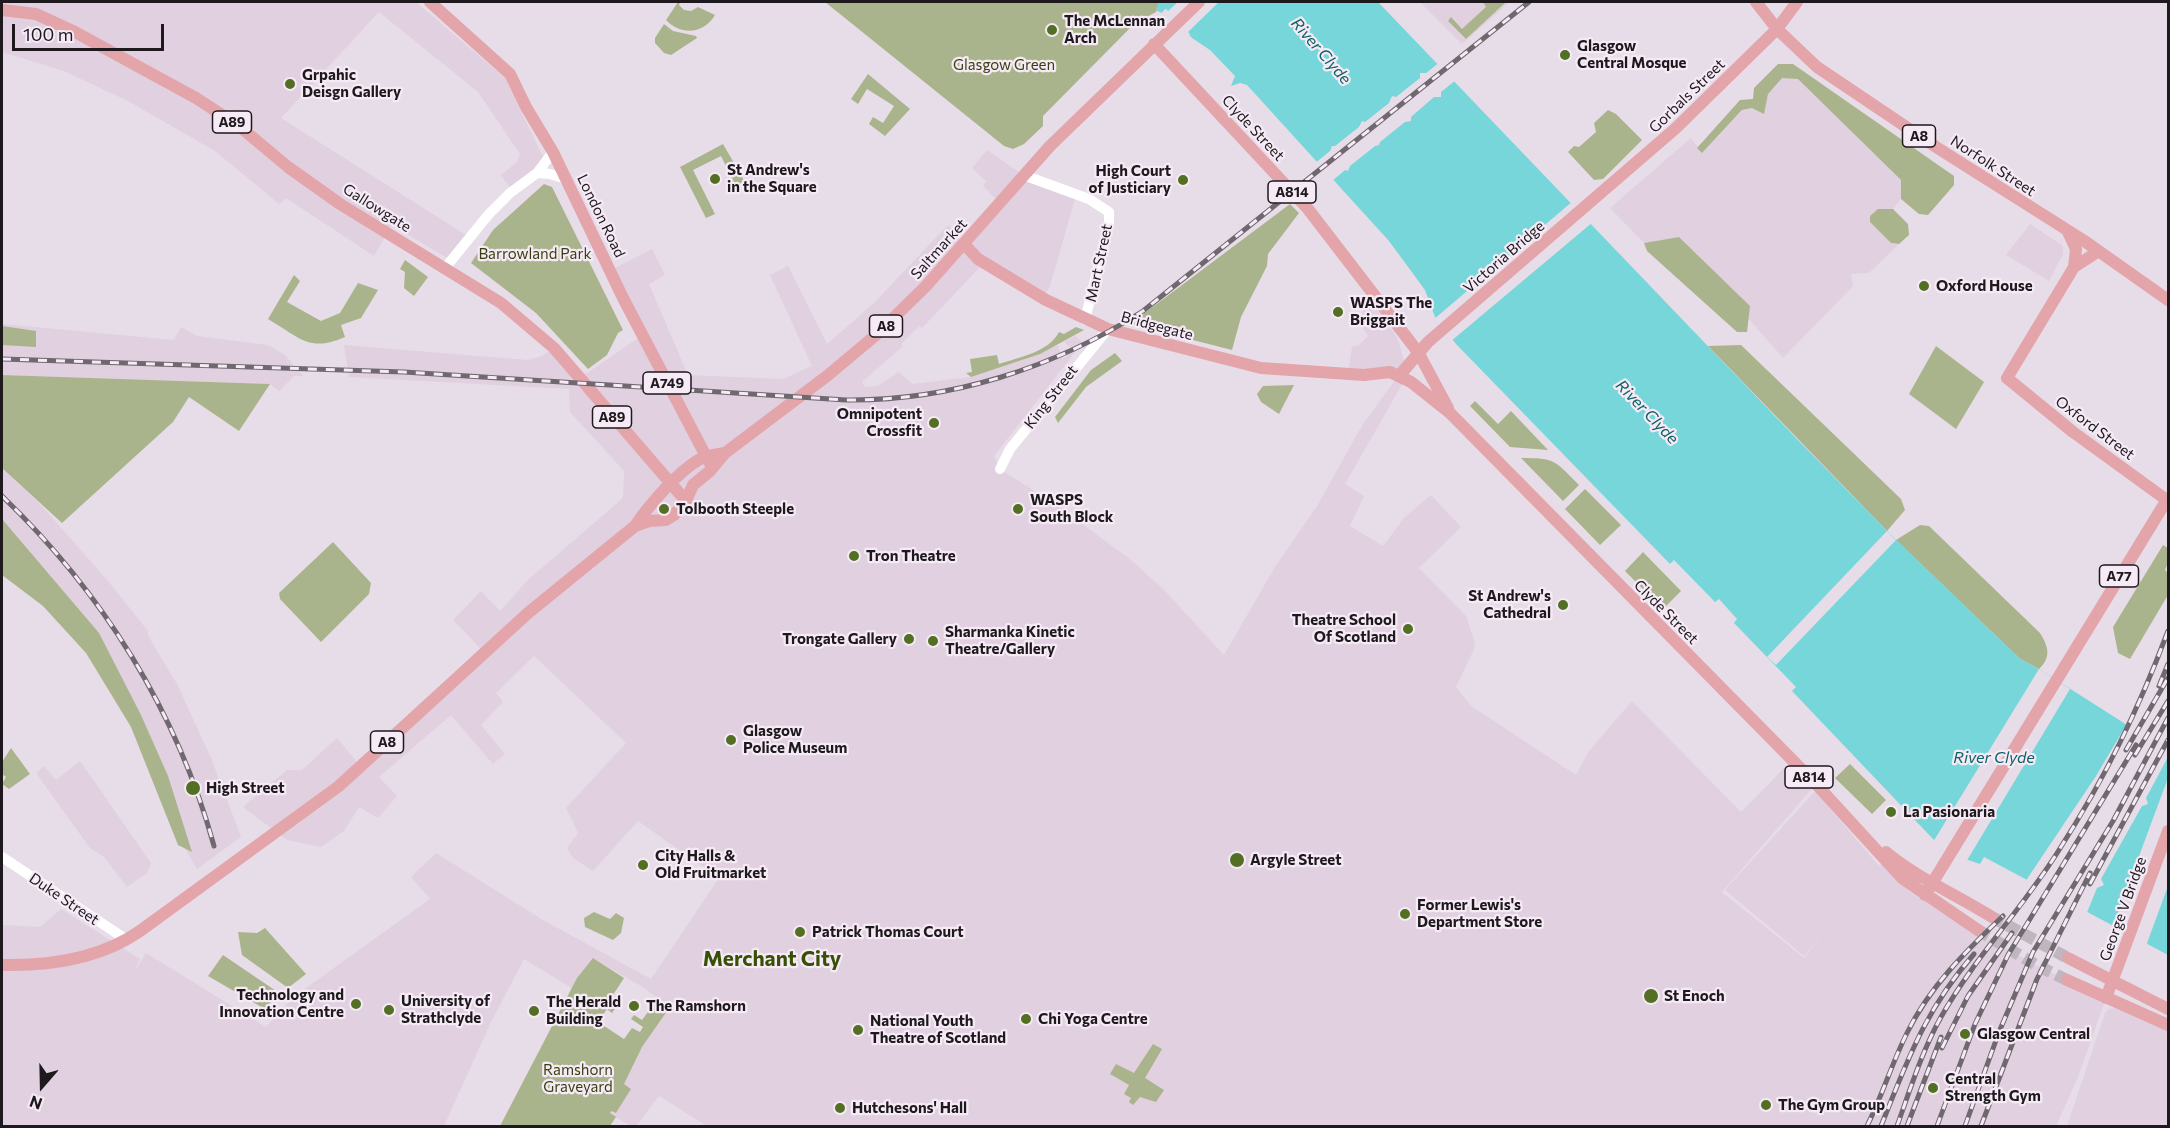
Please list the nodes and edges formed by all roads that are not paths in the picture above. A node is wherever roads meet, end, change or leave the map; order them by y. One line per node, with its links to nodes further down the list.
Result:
1 (429, 2): 8 (main road, London Road / A749)
2 (1199, 2): 7 (main road, A8)
3 (1756, 2): 6 (main road, A8)
4 (1797, 2): 6 (main road, Gorbals Street)
5 (2, 10): 17 (main road, Gallowgate / A89)
6 (1778, 29): 12 (main road, Gorbals Street); 13 (main road, Norfolk Street / A8)
7 (1154, 44): 10 (main road, Saltmarket / A8); 21 (main road, Clyde Street / A814)
8 (553, 152): 9 (street); 11 (main road, London Road / A749)
9 (537, 173): 11 (street); 17 (street)
10 (1026, 176): 14 (main road, Saltmarket / A8); 19 (street, Mart Street)
11 (566, 179): 25 (main road, London Road / A749)
12 (1589, 204): 21 (main road, Victoria Bridge)
13 (2068, 232): 15 (main road, Norfolk Street / A8); 16 (main road)
14 (964, 244): 19 (main road, Bridgegate); 24 (main road, Saltmarket / A8)
15 (2098, 251): 16 (main road); 18 (main road, Norfolk Street / A8)
16 (2074, 267): 29 (main road, Oxford Street)
17 (445, 268): 28 (main road, Gallowgate / A89)
18 (2169, 300)
19 (1085, 320): 20 (main road, Bridgegate)
20 (1108, 328): 22 (main road, Bridgegate); 27 (street, King Street)
21 (1418, 352): 22 (main road, Victoria Bridge); 23 (main road, Clyde Street / A814)
22 (1394, 374): 23 (main road, Clyde Street)
23 (1450, 413): 32 (main road, Clyde Street / A814)
24 (725, 453): 25 (main road, Saltmarket / A8); 26 (main road, Saltmarket / A8)
25 (706, 457): 26 (main road, London Road / A749); 28 (main road, A8)
26 (713, 468): 30 (main road, A8)
27 (1000, 469)
28 (670, 486): 30 (main road, Gallowgate / A89); 31 (main road, A8)
29 (2168, 500): 35 (main road, A77)
30 (686, 501): 31 (main road, A8)
31 (635, 526): 39 (main road, A8)
32 (1861, 831): 35 (main road, Clyde Street / A814); 36 (main road, Clyde Street)
33 (2169, 831): 43 (main road, George V Bridge)
34 (2, 857): 39 (street, Duke Street)
35 (1933, 882): 36 (main road); 37 (main road, A814)
36 (1925, 895): 38 (main road, Clyde Street)
37 (1992, 917)
38 (1978, 930)
39 (127, 940): 41 (main road, A8)
40 (2068, 958): 43 (main road)
41 (2, 965)
42 (2067, 980): 44 (main road)
43 (2112, 982): 44 (main road, George V Bridge); 45 (main road)
44 (2106, 998): 46 (main road)
45 (2169, 1009)
46 (2169, 1025)

